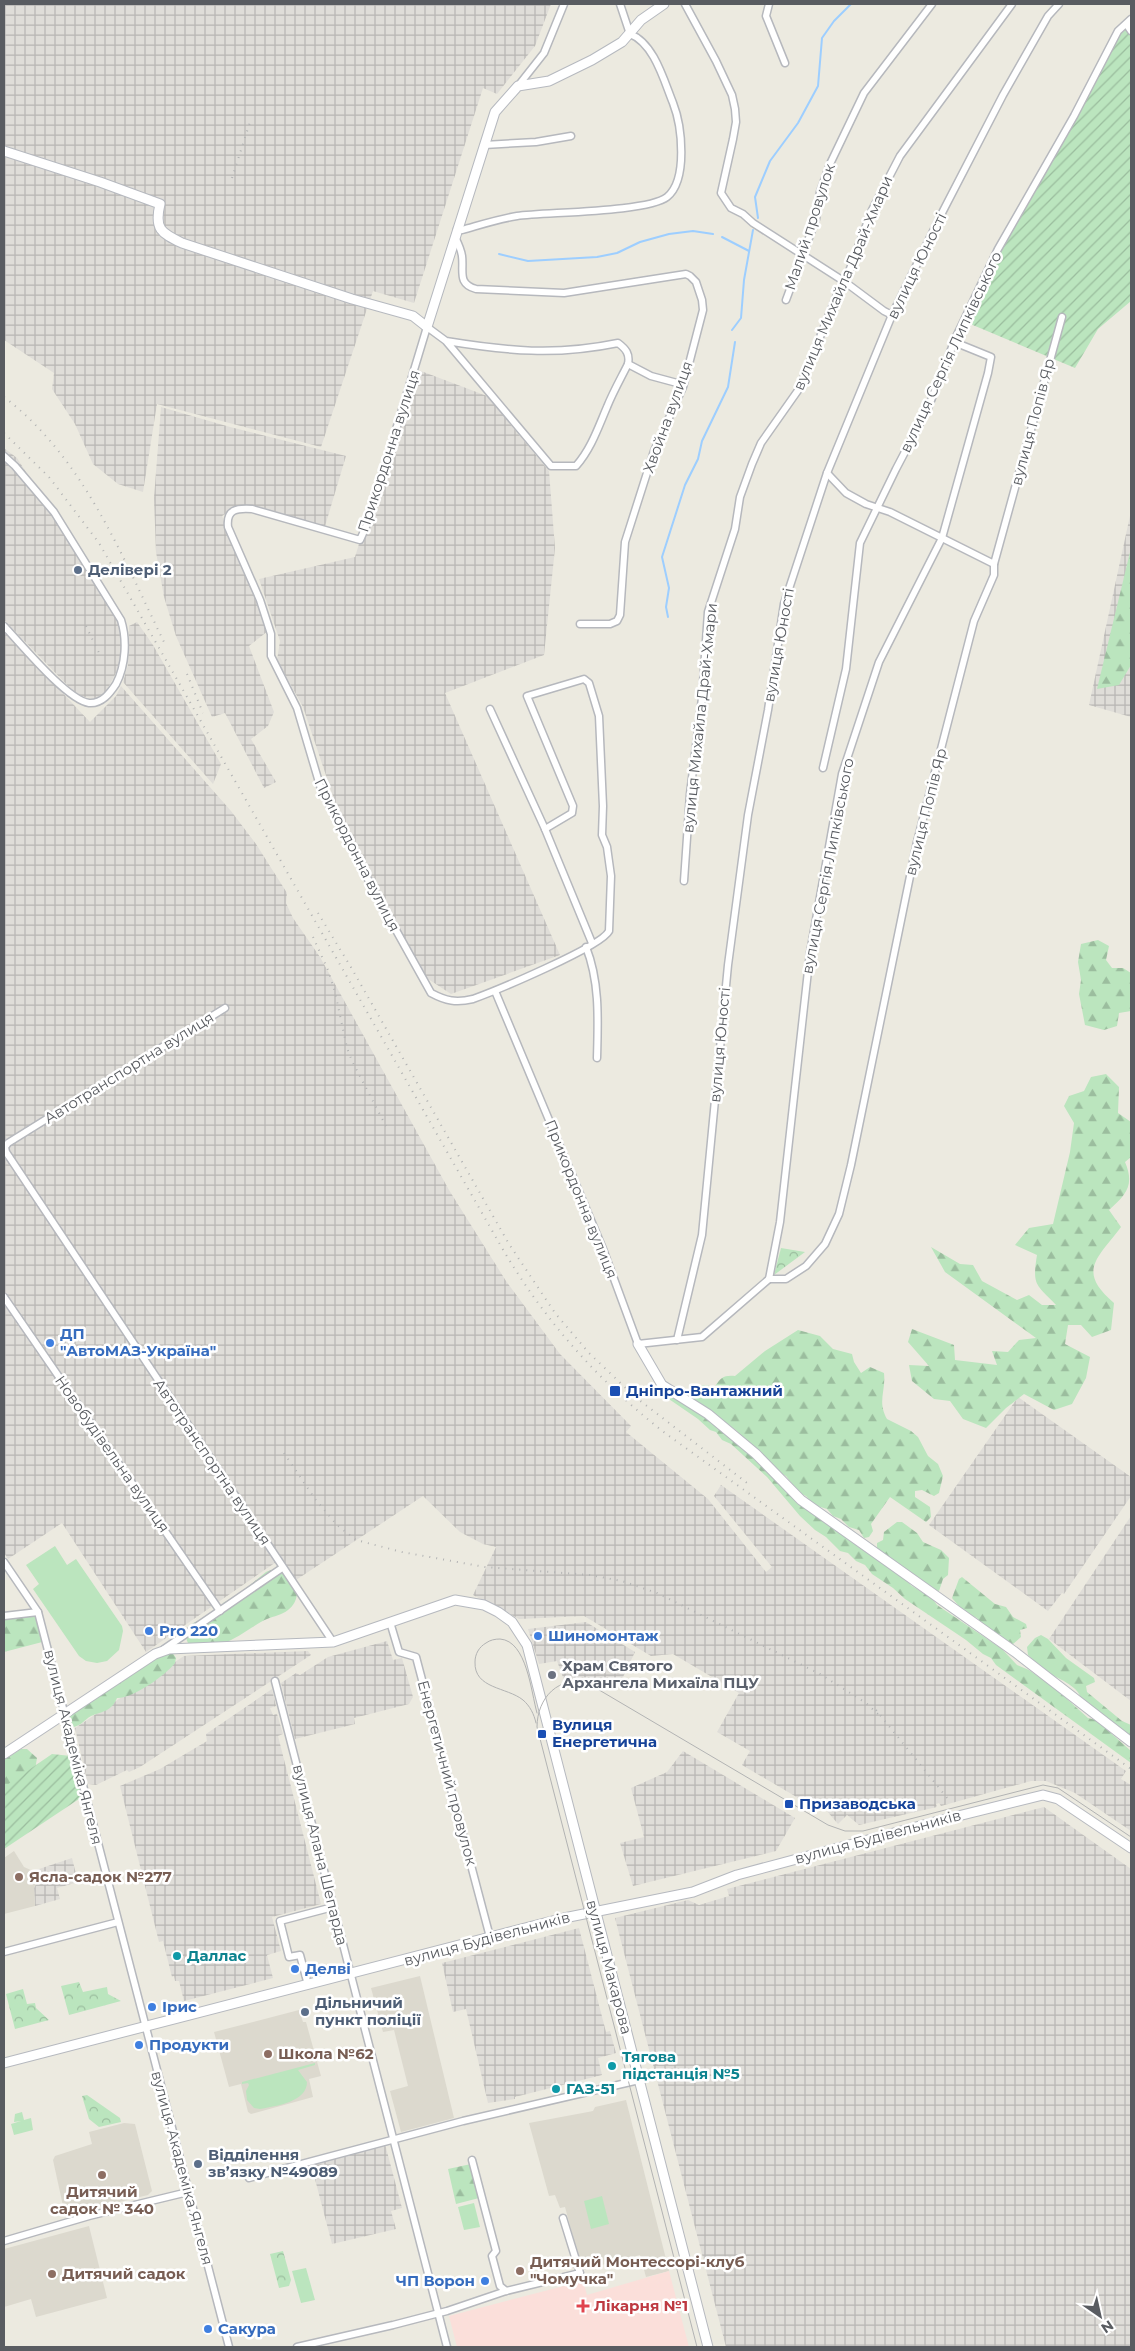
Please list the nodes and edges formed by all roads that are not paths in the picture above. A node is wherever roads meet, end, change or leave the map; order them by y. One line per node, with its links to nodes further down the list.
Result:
1 (564, 4): 13 (street, Прикордонна вулиця)
2 (620, 4): 11 (street)
3 (664, 4): 11 (street)
4 (685, 4): 18 (street)
5 (769, 4): 12 (street)
6 (932, 4): 18 (street, Малий провулок)
7 (1012, 4): 19 (street, вулиця Михайла Драй-Хмари)
8 (1059, 4): 21 (street, вулиця Юності)
9 (1129, 22): 10 (street); 24 (street, вулиця Сергія Липківського)
10 (1131, 31)
11 (630, 34): 13 (street); 17 (street)
12 (785, 63)
13 (518, 86): 15 (street, Прикордонна вулиця)
14 (572, 136): 15 (street)
15 (484, 145): 17 (street, Прикордонна вулиця)
16 (4, 152): 23 (street)
17 (456, 233): 23 (street, Прикордонна вулиця); 33 (street, Хвойна вулиця)
18 (803, 255): 19 (street); 20 (street, Малий провулок)
19 (845, 282): 21 (street); 38 (street, вулиця Михайла Драй-Хмари)
20 (786, 300)
21 (892, 315): 29 (street, вулиця Юності)
22 (1062, 317): 32 (street, вулиця Попів Яр)
23 (427, 327): 25 (street); 40 (street, Прикордонна вулиця)
24 (956, 337): 30 (street, вулиця Сергія Липківського); 31 (street, вулиця Сергія Липківського)
25 (446, 341): 26 (street); 26 (street)
26 (628, 364): 27 (street)
27 (677, 383)
28 (4, 456): 34 (street)
29 (827, 473): 30 (street); 45 (street, вулиця Юності)
30 (878, 506): 31 (street); 36 (street, вулиця Сергія Липківського)
31 (942, 538): 32 (street); 43 (street, вулиця Сергія Липківського)
32 (994, 564): 43 (street, вулиця Попів Яр)
33 (580, 624)
34 (4, 626)
35 (490, 709): 37 (street)
36 (823, 768)
37 (545, 829): 39 (street); 39 (street)
38 (684, 881)
39 (589, 945): 40 (street); 42 (street)
40 (494, 991): 46 (street, Прикордонна вулиця)
41 (225, 1008): 48 (street, Автотранспортна вулиця)
42 (597, 1058)
43 (770, 1279): 45 (street)
44 (4, 1297): 49 (street, Новобудівельна вулиця)
45 (677, 1340): 46 (street)
46 (638, 1344): 57 (street)
47 (4, 1562): 50 (street, вулиця Академіка Янгеля)
48 (282, 1568): 49 (street); 53 (street, Автотранспортна вулиця)
49 (220, 1610): 54 (street)
50 (38, 1612): 51 (street); 56 (street, вулиця Академіка Янгеля)
51 (4, 1616)
52 (390, 1622): 53 (street, вулиця Макарова); 61 (street, вулиця Макарова); 63 (street, Енергетичний провулок)
53 (333, 1642): 54 (street, вулиця Макарова)
54 (155, 1654): 56 (street, вулиця Макарова)
55 (275, 1681): 60 (street, вулиця Алана Шепарда)
56 (65, 1713): 58 (street, вулиця Макарова); 62 (street, вулиця Академіка Янгеля)
57 (1131, 1742)
58 (4, 1754)
59 (1131, 1848): 61 (street, вулиця Будівельників)
60 (333, 1907): 65 (street, вулиця Алана Шепарда); 66 (street)
61 (595, 1912): 63 (street, вулиця Будівельників); 69 (street, вулиця Макарова)
62 (118, 1922): 64 (street); 67 (street, вулиця Академіка Янгеля)
63 (490, 1937): 65 (street, вулиця Будівельників)
64 (4, 1952)
65 (350, 1974): 66 (street, вулиця Будівельників); 70 (street, вулиця Алана Шепарда)
66 (308, 1985): 67 (street, вулиця Будівельників)
67 (146, 2027): 68 (street, вулиця Будівельників); 73 (street, вулиця Академіка Янгеля)
68 (4, 2063)
69 (639, 2080): 70 (street); 81 (street, вулиця Макарова)
70 (393, 2140): 72 (street); 77 (street, вулиця Алана Шепарда)
71 (472, 2160): 76 (street)
72 (249, 2178)
73 (188, 2192): 75 (street); 78 (street, вулиця Академіка Янгеля)
74 (563, 2218): 76 (street)
75 (4, 2241)
76 (506, 2292): 77 (street)
77 (438, 2313): 79 (street); 80 (street, вулиця Алана Шепарда)
78 (229, 2347)
79 (297, 2347)
80 (447, 2347)
81 (708, 2347)

